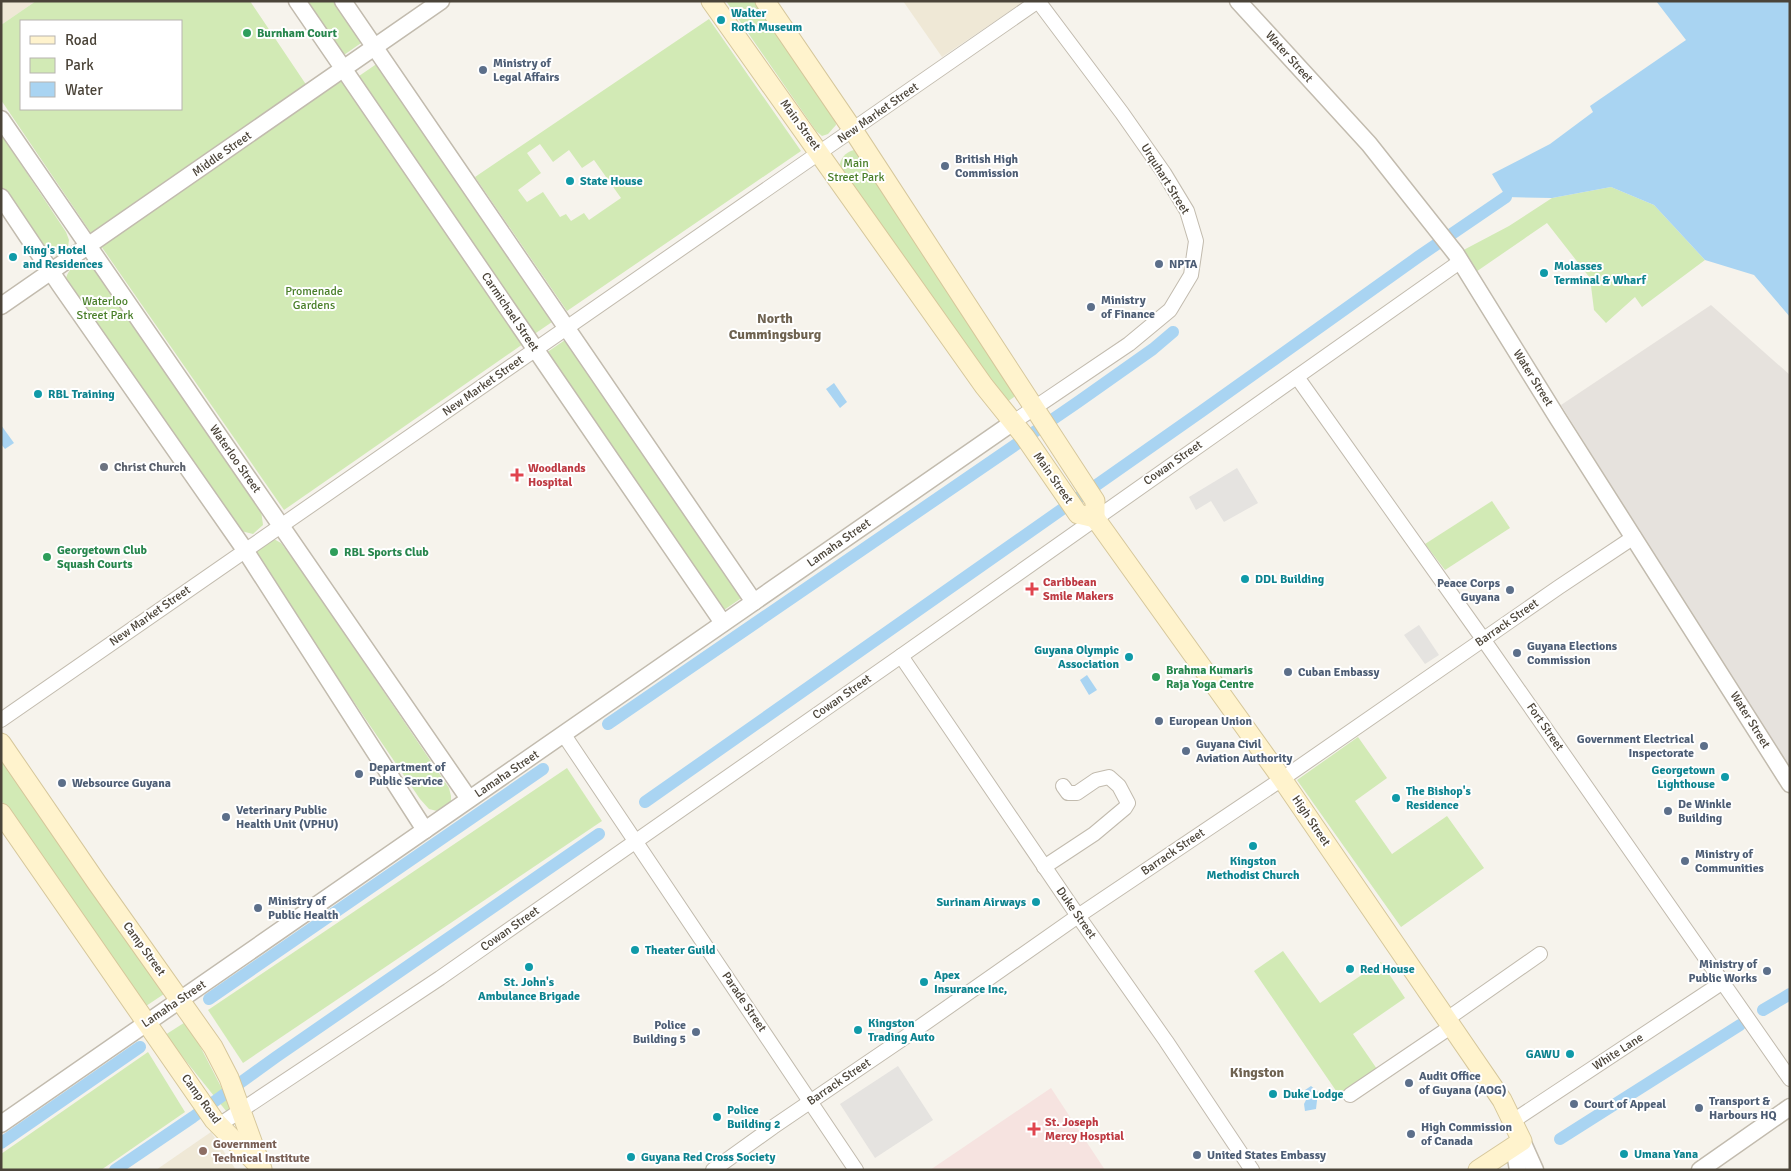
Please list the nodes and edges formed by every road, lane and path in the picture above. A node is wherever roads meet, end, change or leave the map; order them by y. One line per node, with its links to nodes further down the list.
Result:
1 (297, 1): 9 (street, Carmichael Street)
2 (344, 1): 8 (street)
3 (441, 1): 8 (street, Middle Street)
4 (711, 1): 12 (main road, Main Street)
5 (764, 1): 11 (main road, Main Street)
6 (1038, 1): 11 (street, New Market Street); 21 (street, Urquhart Street)
7 (1238, 1): 15 (street, Water Street)
8 (375, 47): 9 (street, Middle Street); 18 (street)
9 (344, 70): 14 (street, Middle Street); 19 (street, Carmichael Street)
10 (1, 119): 14 (street, Waterloo Street)
11 (853, 130): 12 (street, New Market Street); 21 (main road, Main Street)
12 (820, 153): 18 (street, New Market Street); 22 (main road, Main Street)
13 (1, 197): 16 (street)
14 (88, 246): 16 (street, Middle Street); 24 (street, Waterloo Street)
15 (1459, 258): 20 (street, Cowan Street); 25 (street, Water Street)
16 (51, 272): 17 (street, Middle Street); 26 (street)
17 (1, 306)
18 (567, 328): 19 (street, New Market Street); 27 (street)
19 (536, 350): 24 (street, New Market Street); 28 (street, Carmichael Street)
20 (1297, 377): 23 (street, Cowan Street); 29 (street, Fort Street)
21 (1038, 415): 22 (street, Urquhart Street); 23 (main road, Main Street)
22 (1012, 423): 23 (main road, Main Street); 27 (street, Lamaha Street)
23 (1089, 511): 30 (street, Cowan Street); 34 (main road, High Street)
24 (281, 526): 26 (street, New Market Street); 37 (street, Waterloo Street)
25 (1634, 537): 29 (street, Barrack Street); 35 (street, Water Street)
26 (245, 550): 31 (street, New Market Street); 39 (street)
27 (754, 602): 28 (street, Lamaha Street)
28 (724, 623): 32 (street, Lamaha Street)
29 (1483, 639): 34 (street, Barrack Street); 44 (street, Fort Street)
30 (901, 656): 40 (street, Cowan Street); 41 (street, Duke Street)
31 (1, 720)
32 (564, 735): 37 (street, Lamaha Street); 40 (street, Parade Street)
33 (1, 743): 45 (main road, Camp Street)
34 (1282, 779): 42 (street, Barrack Street); 46 (main road, High Street)
35 (1790, 784)
36 (1063, 786): 41 (street)
37 (469, 799): 39 (street, Lamaha Street)
38 (1, 813): 47 (main road)
39 (425, 830): 45 (street, Lamaha Street)
40 (635, 841): 50 (street, Parade Street); 51 (street, Cowan Street)
41 (1044, 867): 42 (street, Duke Street)
42 (1078, 916): 50 (street, Barrack Street); 60 (street, Duke Street)
43 (1540, 954): 46 (street)
44 (1723, 982): 48 (street, Fort Street); 55 (street, White Lane)
45 (186, 1008): 47 (street, Lamaha Street); 51 (main road, Camp Street)
46 (1450, 1023): 49 (street); 55 (main road, High Street)
47 (154, 1033): 53 (main road, Camp Road); 54 (street, Lamaha Street)
48 (1790, 1079)
49 (1350, 1095)
50 (810, 1101): 58 (street, Barrack Street); 59 (street, Parade Street)
51 (240, 1106): 53 (street, Cowan Street); 57 (main road, Camp Street)
52 (1790, 1107): 63 (street)
53 (216, 1123): 57 (main road, Camp Road)
54 (1, 1124)
55 (1516, 1135): 56 (main road); 61 (street, High Street); 62 (street, High Street)
56 (1482, 1169)
57 (262, 1170)
58 (713, 1170)
59 (856, 1170)
60 (1252, 1170)
61 (1518, 1170)
62 (1535, 1170)
63 (1700, 1170)

